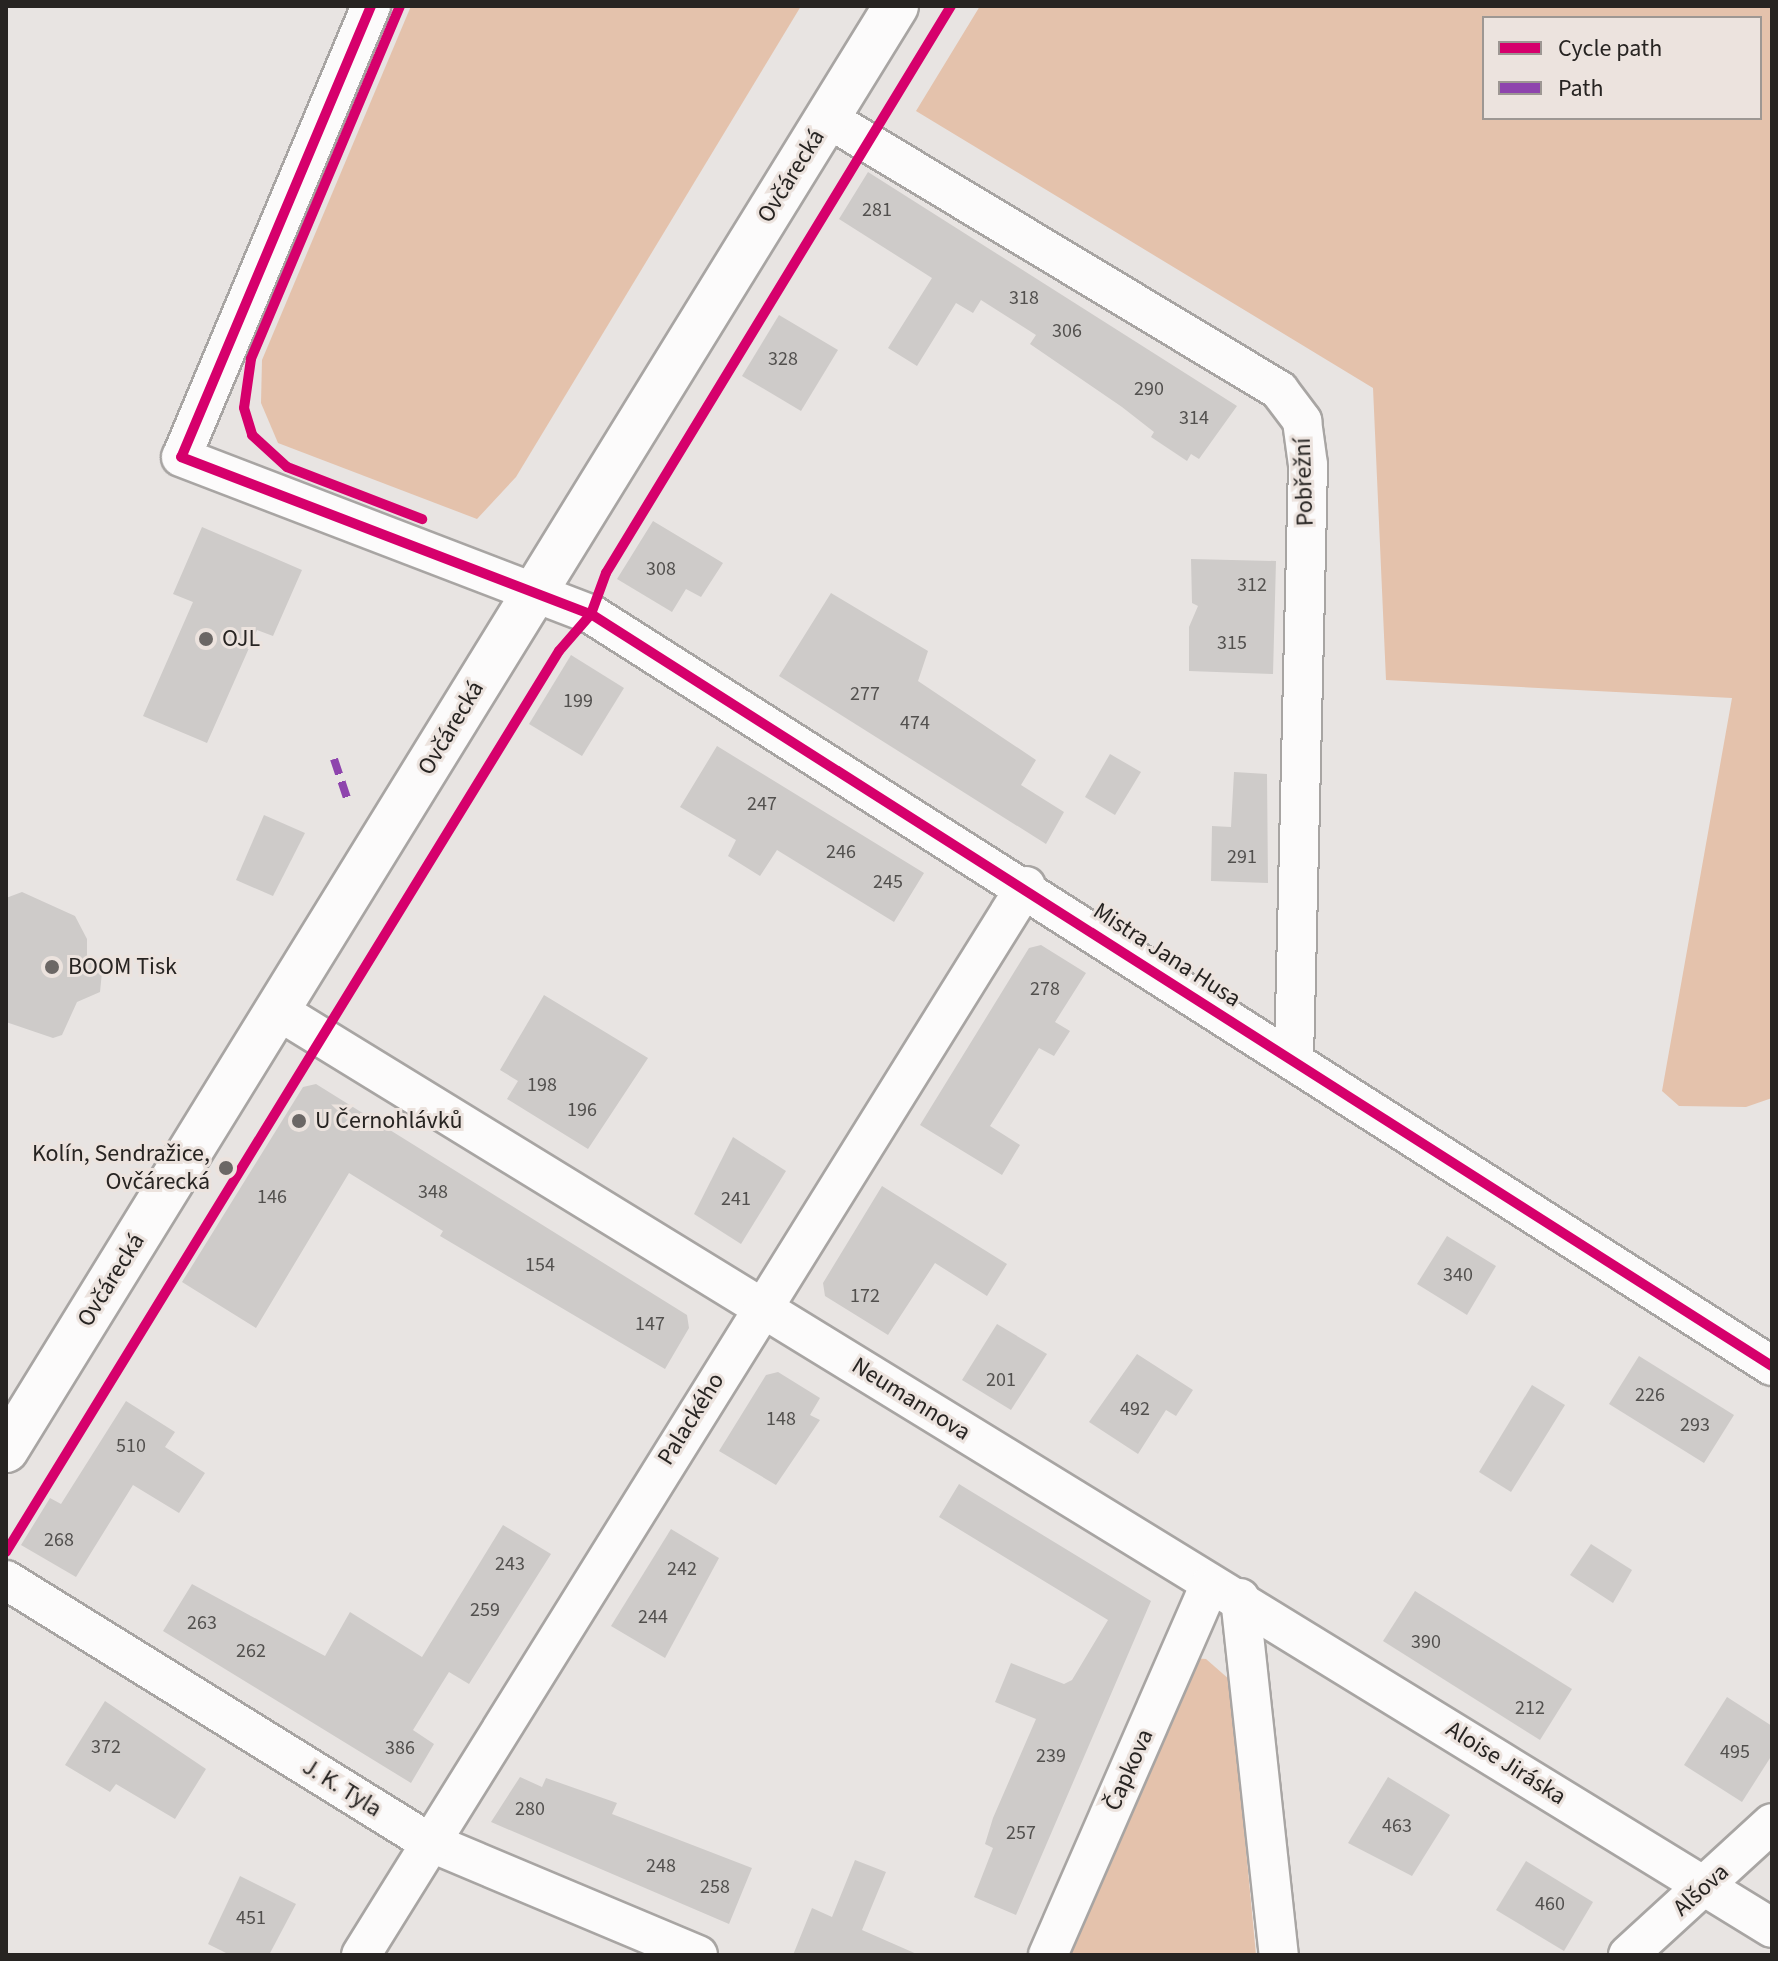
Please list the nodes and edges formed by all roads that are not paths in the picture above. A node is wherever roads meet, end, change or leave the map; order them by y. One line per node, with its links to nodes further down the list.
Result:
1 (371, 6): 4 (street, Mistra Jana Husa)
2 (896, 6): 3 (main road, Ovčárecká)
3 (827, 118): 4 (main road, Ovčárecká); 7 (street, Pobřežní)
4 (534, 592): 5 (street, Mistra Jana Husa); 6 (main road, Ovčárecká)
5 (1026, 886): 7 (street, Mistra Jana Husa); 8 (street, Palackého)
6 (277, 1010): 8 (street, Neumannova); 10 (main road, Ovčárecká)
7 (1294, 1061): 9 (street, Mistra Jana Husa)
8 (761, 1306): 12 (street, Neumannova); 14 (street, Palackého)
9 (1772, 1366)
10 (6, 1450)
11 (6, 1580): 14 (street, J. K. Tyla)
12 (1225, 1592): 15 (street, Aloise Jiráska); 19 (street, Čapkova); 20 (street)
13 (1772, 1823): 15 (street, Alšova)
14 (427, 1841): 17 (street, Palackého); 18 (street, J. K. Tyla)
15 (1706, 1886): 16 (street, Aloise Jiráska); 21 (street, Alšova)
16 (1772, 1928)
17 (361, 1955)
18 (698, 1955)
19 (1048, 1955)
20 (1279, 1955)
21 (1628, 1955)

